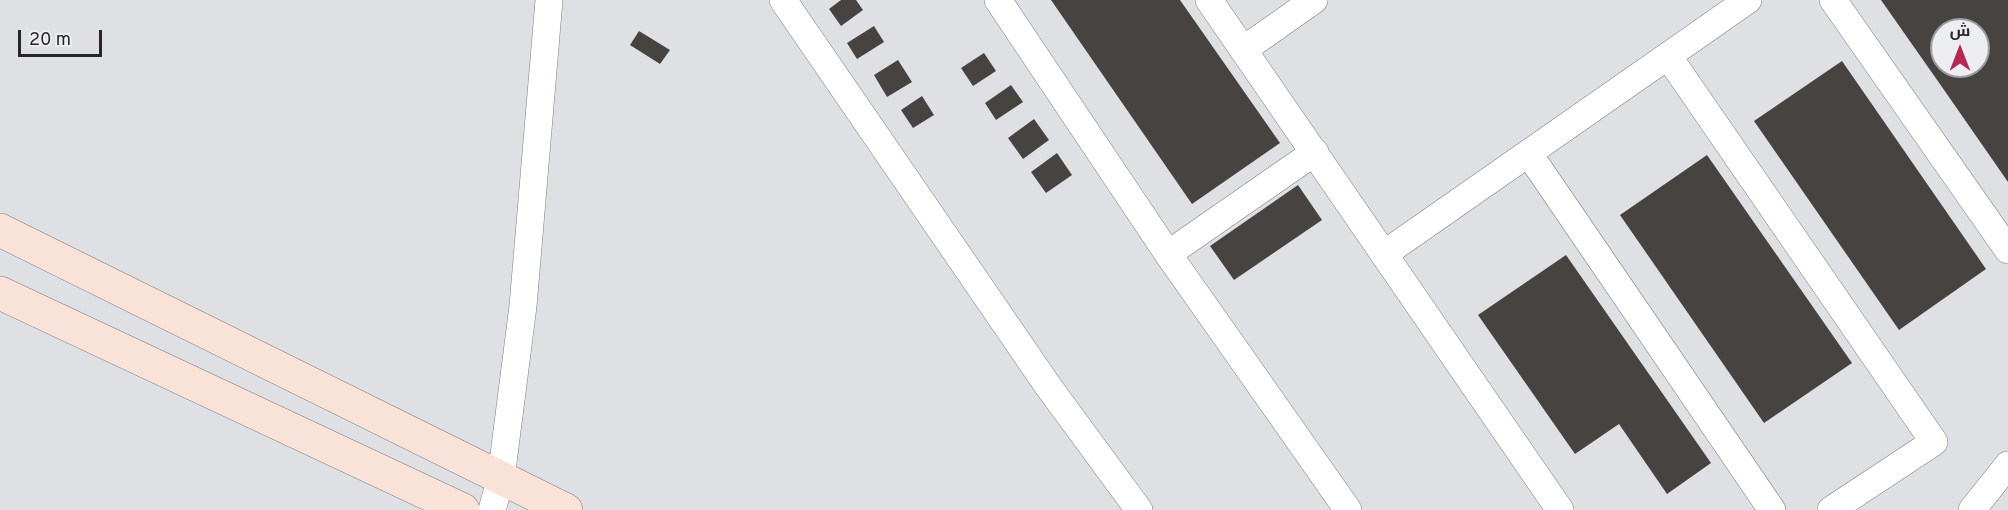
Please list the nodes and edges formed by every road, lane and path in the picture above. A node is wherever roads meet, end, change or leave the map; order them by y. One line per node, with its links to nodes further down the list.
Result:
1 (549, 0): 18 (street)
2 (783, 0): 22 (street)
3 (998, 0): 14 (street)
4 (1209, 0): 8 (street)
5 (1314, 0): 8 (street)
6 (1748, 0): 9 (street)
7 (1833, 0): 13 (street)
8 (1243, 50): 10 (street)
9 (1668, 56): 11 (street); 26 (street)
10 (1315, 152): 14 (street); 15 (street)
11 (1529, 154): 15 (street); 25 (street)
12 (0, 230): 18 (main road)
13 (2008, 250)
14 (1168, 254): 23 (street)
15 (1384, 254): 24 (street)
16 (0, 293): 19 (main road)
17 (2008, 465): 27 (street)
18 (501, 478): 20 (street); 21 (main road)
19 (463, 510)
20 (492, 510)
21 (566, 510)
22 (1139, 510)
23 (1348, 510)
24 (1560, 510)
25 (1772, 510)
26 (1831, 510)
27 (1972, 510)

